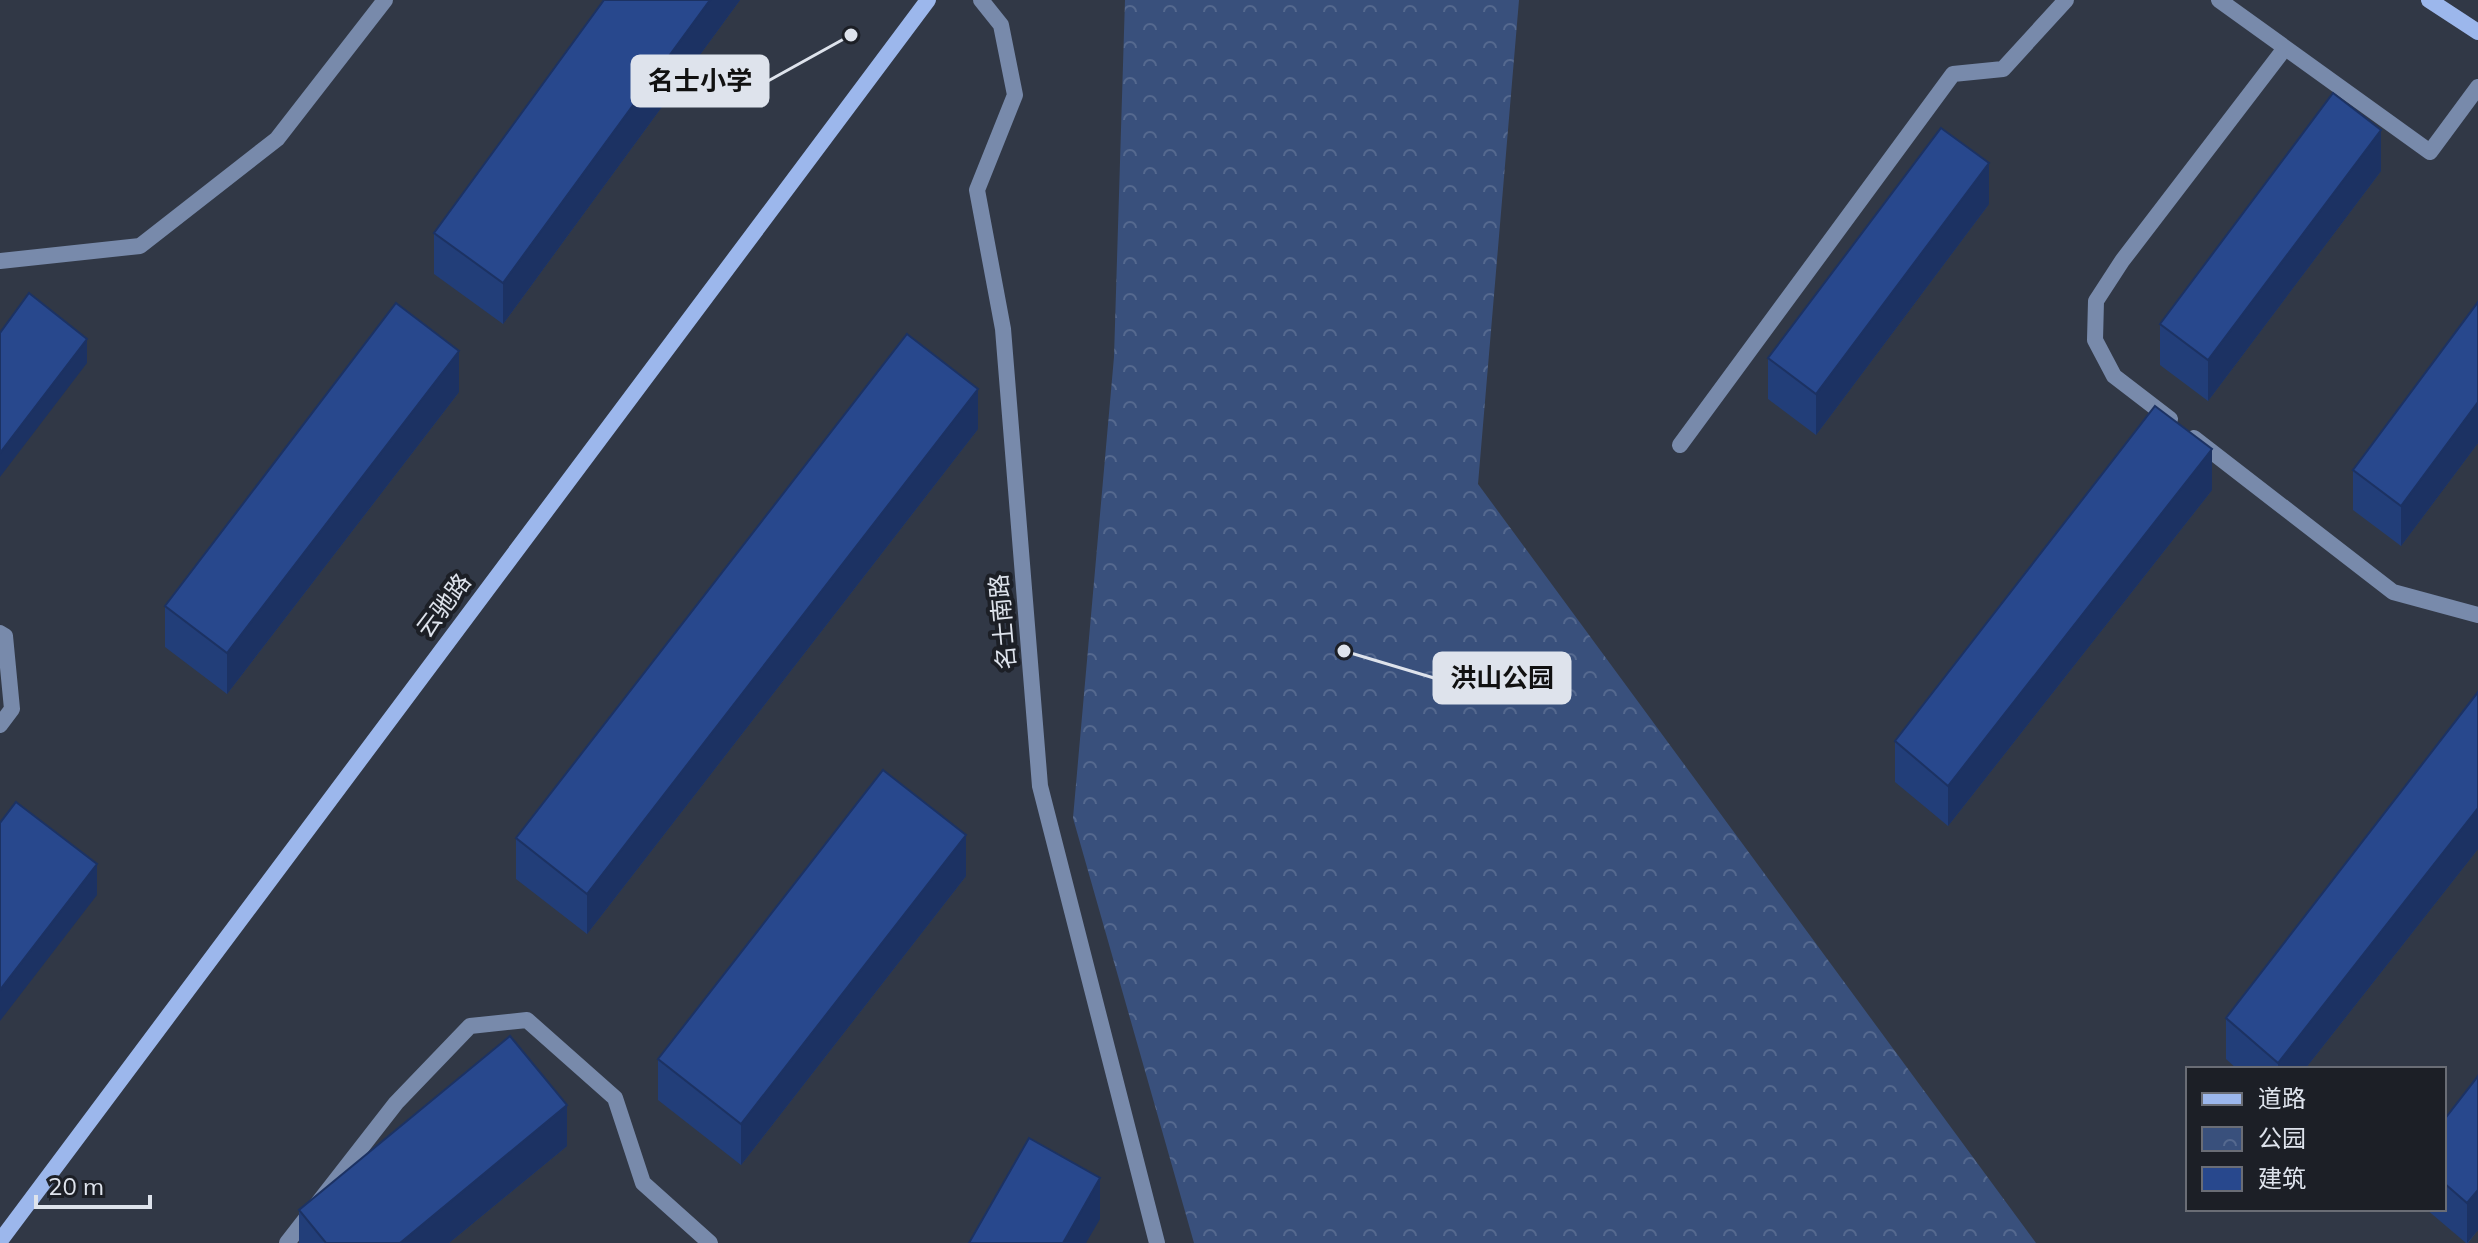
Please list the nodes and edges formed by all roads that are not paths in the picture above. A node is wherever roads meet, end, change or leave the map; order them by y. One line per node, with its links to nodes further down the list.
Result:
1 (385, 0): 10 (street)
2 (928, 0): 15 (street, 云驰路)
3 (981, 0): 18 (street, 名士南路)
4 (2066, 0): 11 (street)
5 (2219, 0): 8 (street)
6 (2429, 0): 7 (street)
7 (2478, 32)
8 (2285, 48): 9 (street); 12 (street)
9 (2478, 87)
10 (0, 261)
11 (1680, 445)
12 (2478, 615)
13 (0, 633): 14 (street)
14 (0, 725)
15 (0, 1241)
16 (287, 1243): 17 (street)
17 (710, 1243)
18 (1157, 1243)

